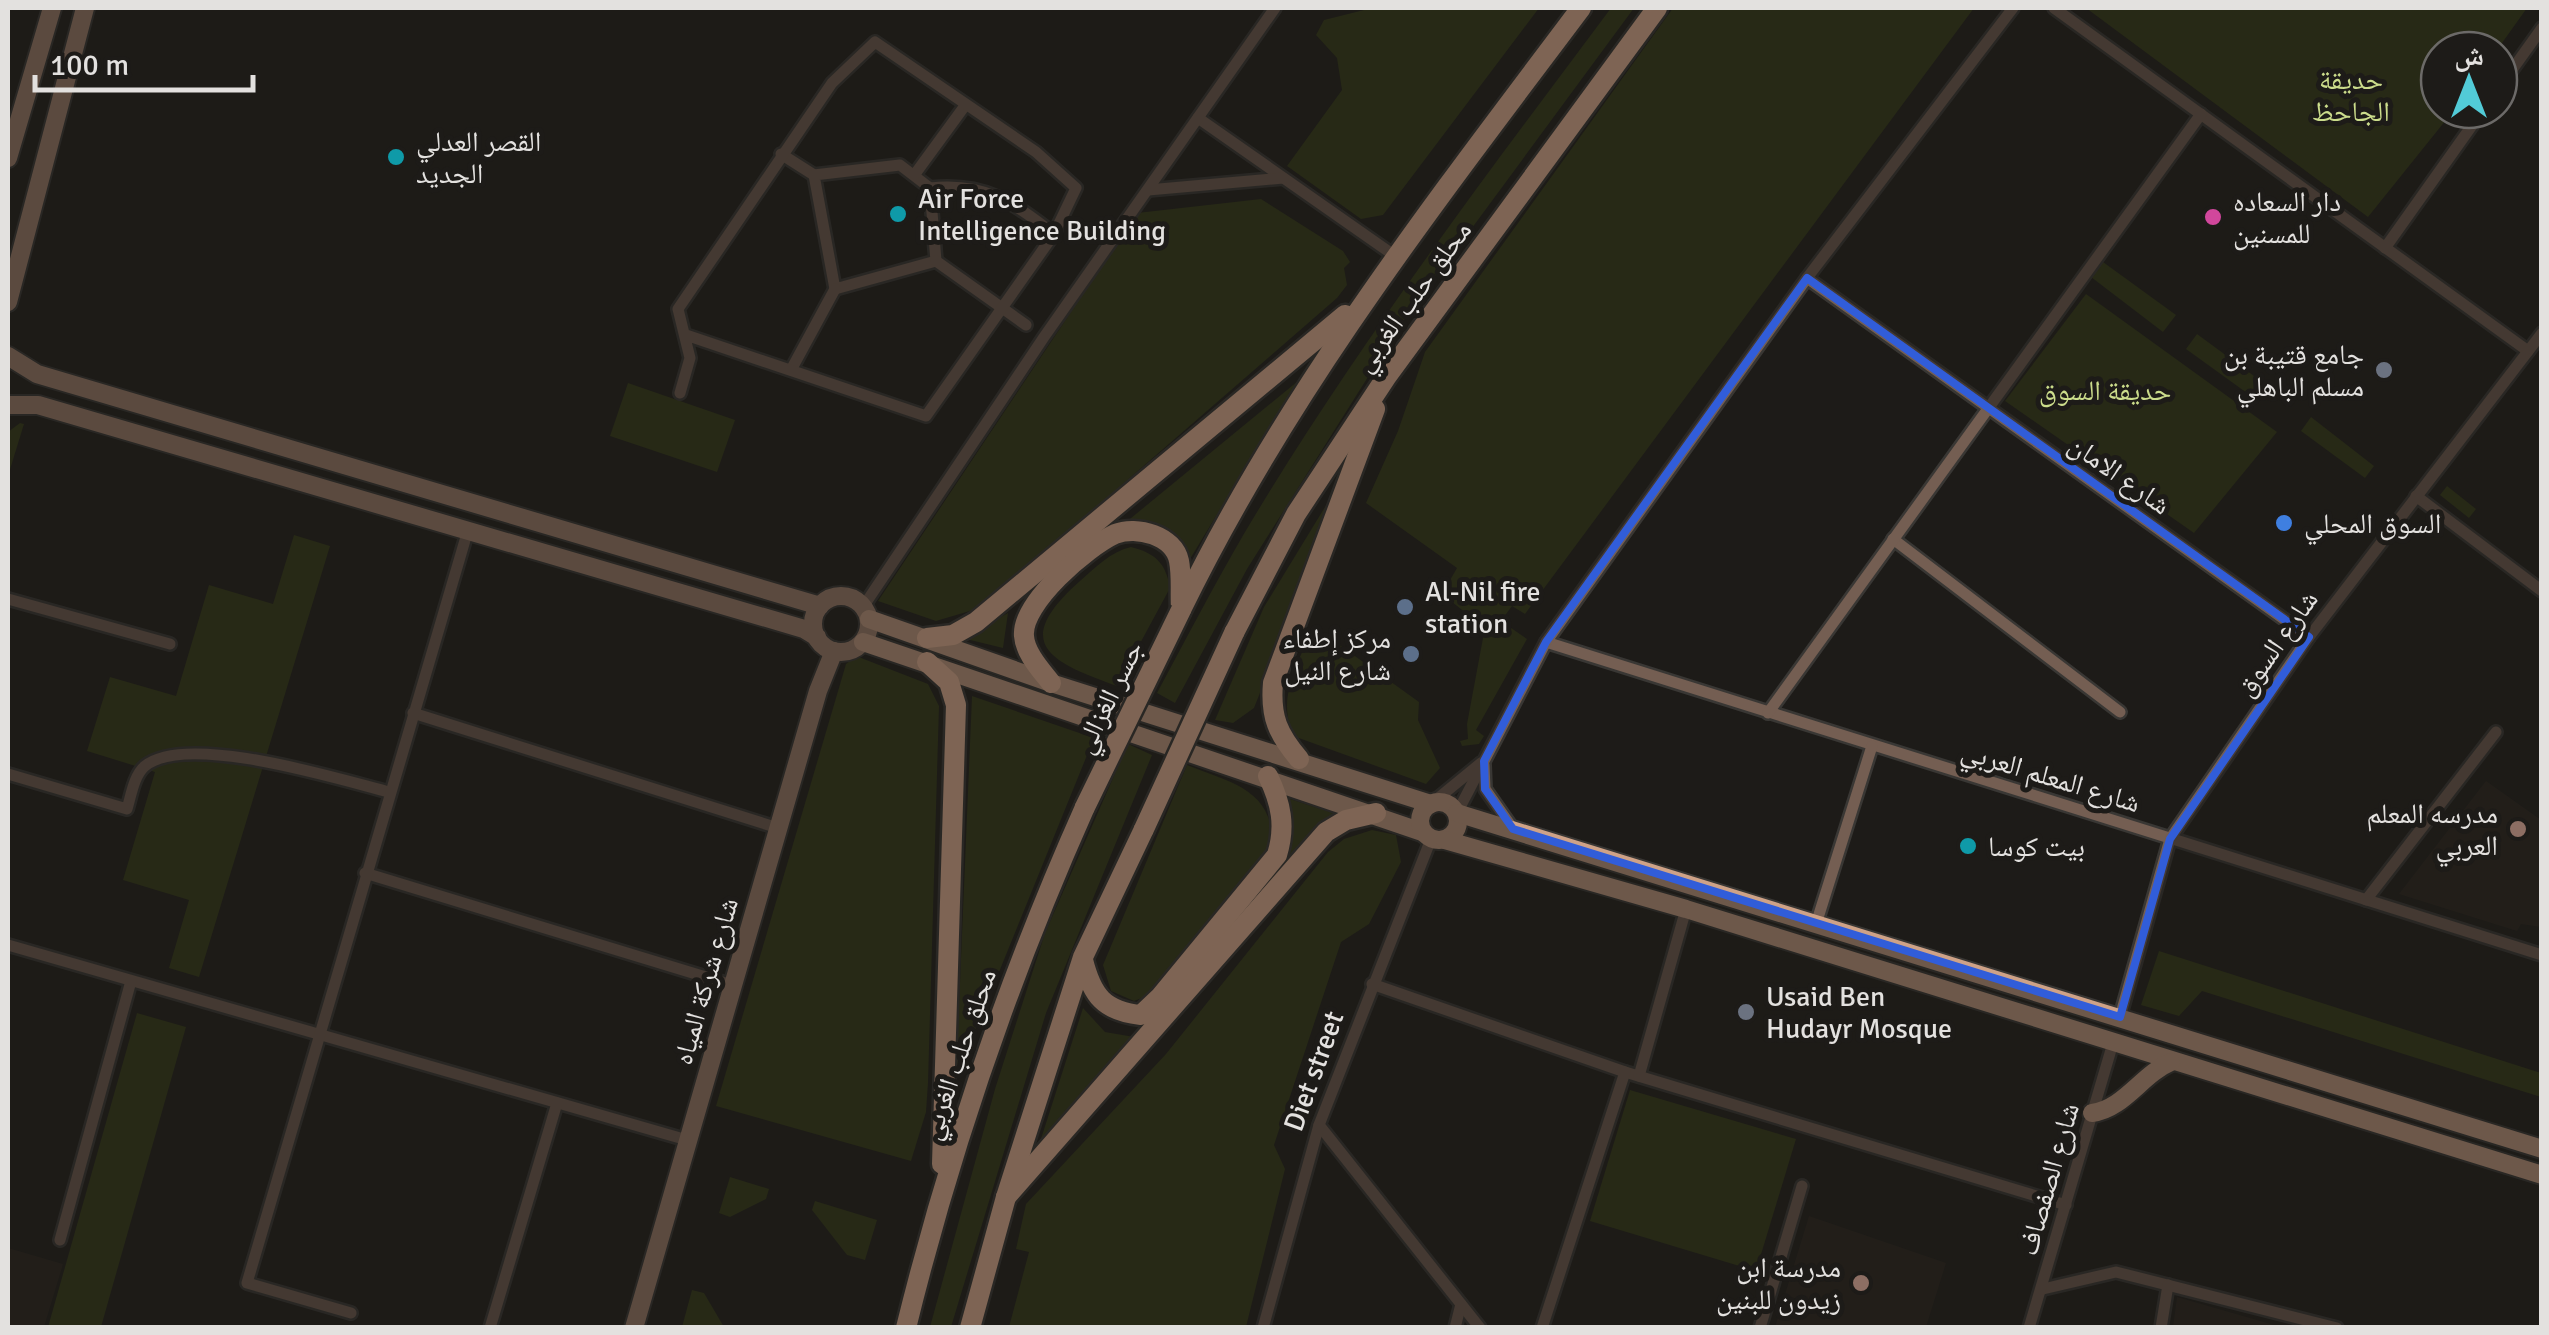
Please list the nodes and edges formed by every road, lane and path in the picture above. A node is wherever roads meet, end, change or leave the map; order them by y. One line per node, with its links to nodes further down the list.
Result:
1 (52, 8): 15 (main road)
2 (86, 8): 28 (main road)
3 (1275, 8): 12 (street)
4 (1581, 8): 23 (highway, محلق حلب الغربي)
5 (1658, 8): 36 (highway, محلق حلب الغربي)
6 (2013, 8): 25 (street)
7 (2054, 8): 11 (street)
8 (2542, 28): 9 (street)
9 (2519, 60)
10 (964, 107): 14 (street); 16 (street); 21 (street)
11 (2201, 114): 22 (street); 39 (street)
12 (1198, 118): 18 (street); 20 (street)
13 (2469, 130): 22 (street)
14 (781, 154): 17 (street); 32 (street)
15 (8, 158)
16 (916, 174): 17 (street); 19 (street)
17 (814, 175): 26 (street)
18 (1283, 178): 20 (street); 23 (street)
19 (930, 188): 21 (street); 24 (street)
20 (1148, 190): 47 (street)
21 (1054, 234): 29 (street)
22 (2385, 248): 33 (street)
23 (1394, 256): 27 (highway, محلق حلب الغربي)
24 (936, 261): 26 (street); 29 (street)
25 (1807, 278): 39 (street, شارع الامان); 52 (street)
26 (835, 289): 35 (street)
27 (1366, 298): 46 (highway, محلق حلب الغربي); 49 (highway)
28 (8, 302)
29 (1003, 308): 30 (street); 35 (street)
30 (1026, 325)
31 (2542, 334): 33 (street, شارع السوق)
32 (686, 335): 35 (street); 37 (street)
33 (2528, 350): 40 (street, شارع السوق)
34 (8, 356): 45 (main road)
35 (791, 370)
36 (1387, 376): 62 (highway); 81 (highway, محلق حلب الغربي, bridge)
37 (680, 393)
38 (8, 404): 41 (main road)
39 (1987, 410): 42 (street); 50 (street, شارع الامان)
40 (2416, 496): 43 (street); 50 (street, شارع السوق)
41 (468, 530): 48 (main road); 58 (street)
42 (1893, 539): 57 (street); 59 (street)
43 (2542, 591)
44 (8, 599): 53 (street)
45 (820, 606): 47 (main road); 48 (main road)
46 (1181, 610): 56 (highway); 68 (highway, جسر الغزالي, bridge)
47 (866, 613): 49 (main road); 51 (main road)
48 (816, 637): 54 (main road)
49 (927, 638): 56 (main road)
50 (2309, 638): 74 (street, شارع السوق)
51 (863, 642): 54 (main road); 55 (main road)
52 (1546, 642): 59 (street, شارع المعلم العربي); 63 (street)
53 (170, 644)
54 (834, 651): 71 (main road, شارع شركة المياه)
55 (927, 662): 65 (main road); 97 (highway)
56 (1051, 683): 62 (main road)
57 (2120, 712)
58 (413, 713): 66 (street); 71 (street)
59 (1768, 713): 61 (street, شارع المعلم العربي)
60 (2496, 732): 76 (street)
61 (1872, 746): 74 (street, شارع المعلم العربي); 78 (street)
62 (1300, 760): 67 (main road)
63 (1484, 761): 67 (street); 70 (street); 72 (street)
64 (8, 774): 66 (street)
65 (1268, 776): 69 (main road); 81 (highway)
66 (389, 792): 75 (street)
67 (1431, 804): 70 (main road); 73 (main road)
68 (1085, 807): 97 (highway, محلق حلب الغربي)
69 (1376, 813): 73 (main road); 99 (highway)
70 (1457, 813): 72 (main road); 73 (main road)
71 (778, 828): 84 (main road, شارع شركة المياه)
72 (1513, 829): 78 (main road)
73 (1433, 837): 77 (main road); 83 (street, Diet street)
74 (2170, 839): 76 (street, شارع المعلم العربي); 85 (street, شارع السوق)
75 (365, 872): 84 (street); 86 (street)
76 (2366, 900): 80 (street, شارع المعلم العربي)
77 (1686, 909): 87 (main road); 90 (street)
78 (1816, 924): 85 (main road)
79 (8, 945): 82 (street)
80 (2542, 956)
81 (1082, 957): 99 (highway)
82 (131, 980): 86 (street); 101 (street)
83 (1372, 984): 89 (street); 93 (street, Diet street)
84 (732, 985): 94 (main road, شارع شركة المياه)
85 (2120, 1018): 95 (main road)
86 (317, 1034): 91 (street); 105 (street)
87 (2113, 1044): 88 (main road); 92 (street, شارع الصفصاف)
88 (2171, 1062): 92 (main road); 96 (main road)
89 (1625, 1072): 90 (street); 113 (street)
90 (1639, 1076): 100 (street)
91 (557, 1102): 94 (street); 106 (street)
92 (2092, 1113): 100 (street, شارع الصفصاف)
93 (1320, 1125): 104 (street); 110 (street, Diet street)
94 (687, 1140): 107 (main road, شارع شركة المياه)
95 (2542, 1149)
96 (2542, 1175)
97 (942, 1184): 108 (highway, محلق حلب الغربي)
98 (1802, 1186): 114 (street)
99 (1006, 1197): 109 (highway)
100 (2066, 1205): 103 (street, شارع الصفصاف)
101 (60, 1240)
102 (2168, 1285): 103 (street); 116 (street); 117 (street)
103 (2043, 1290): 115 (street, شارع الصفصاف)
104 (1462, 1304): 111 (street); 112 (street)
105 (351, 1314)
106 (490, 1328)
107 (634, 1328)
108 (906, 1328)
109 (970, 1328)
110 (1263, 1328)
111 (1456, 1328)
112 (1480, 1328)
113 (1542, 1328)
114 (1760, 1328)
115 (2030, 1328)
116 (2161, 1328)
117 (2338, 1328)

